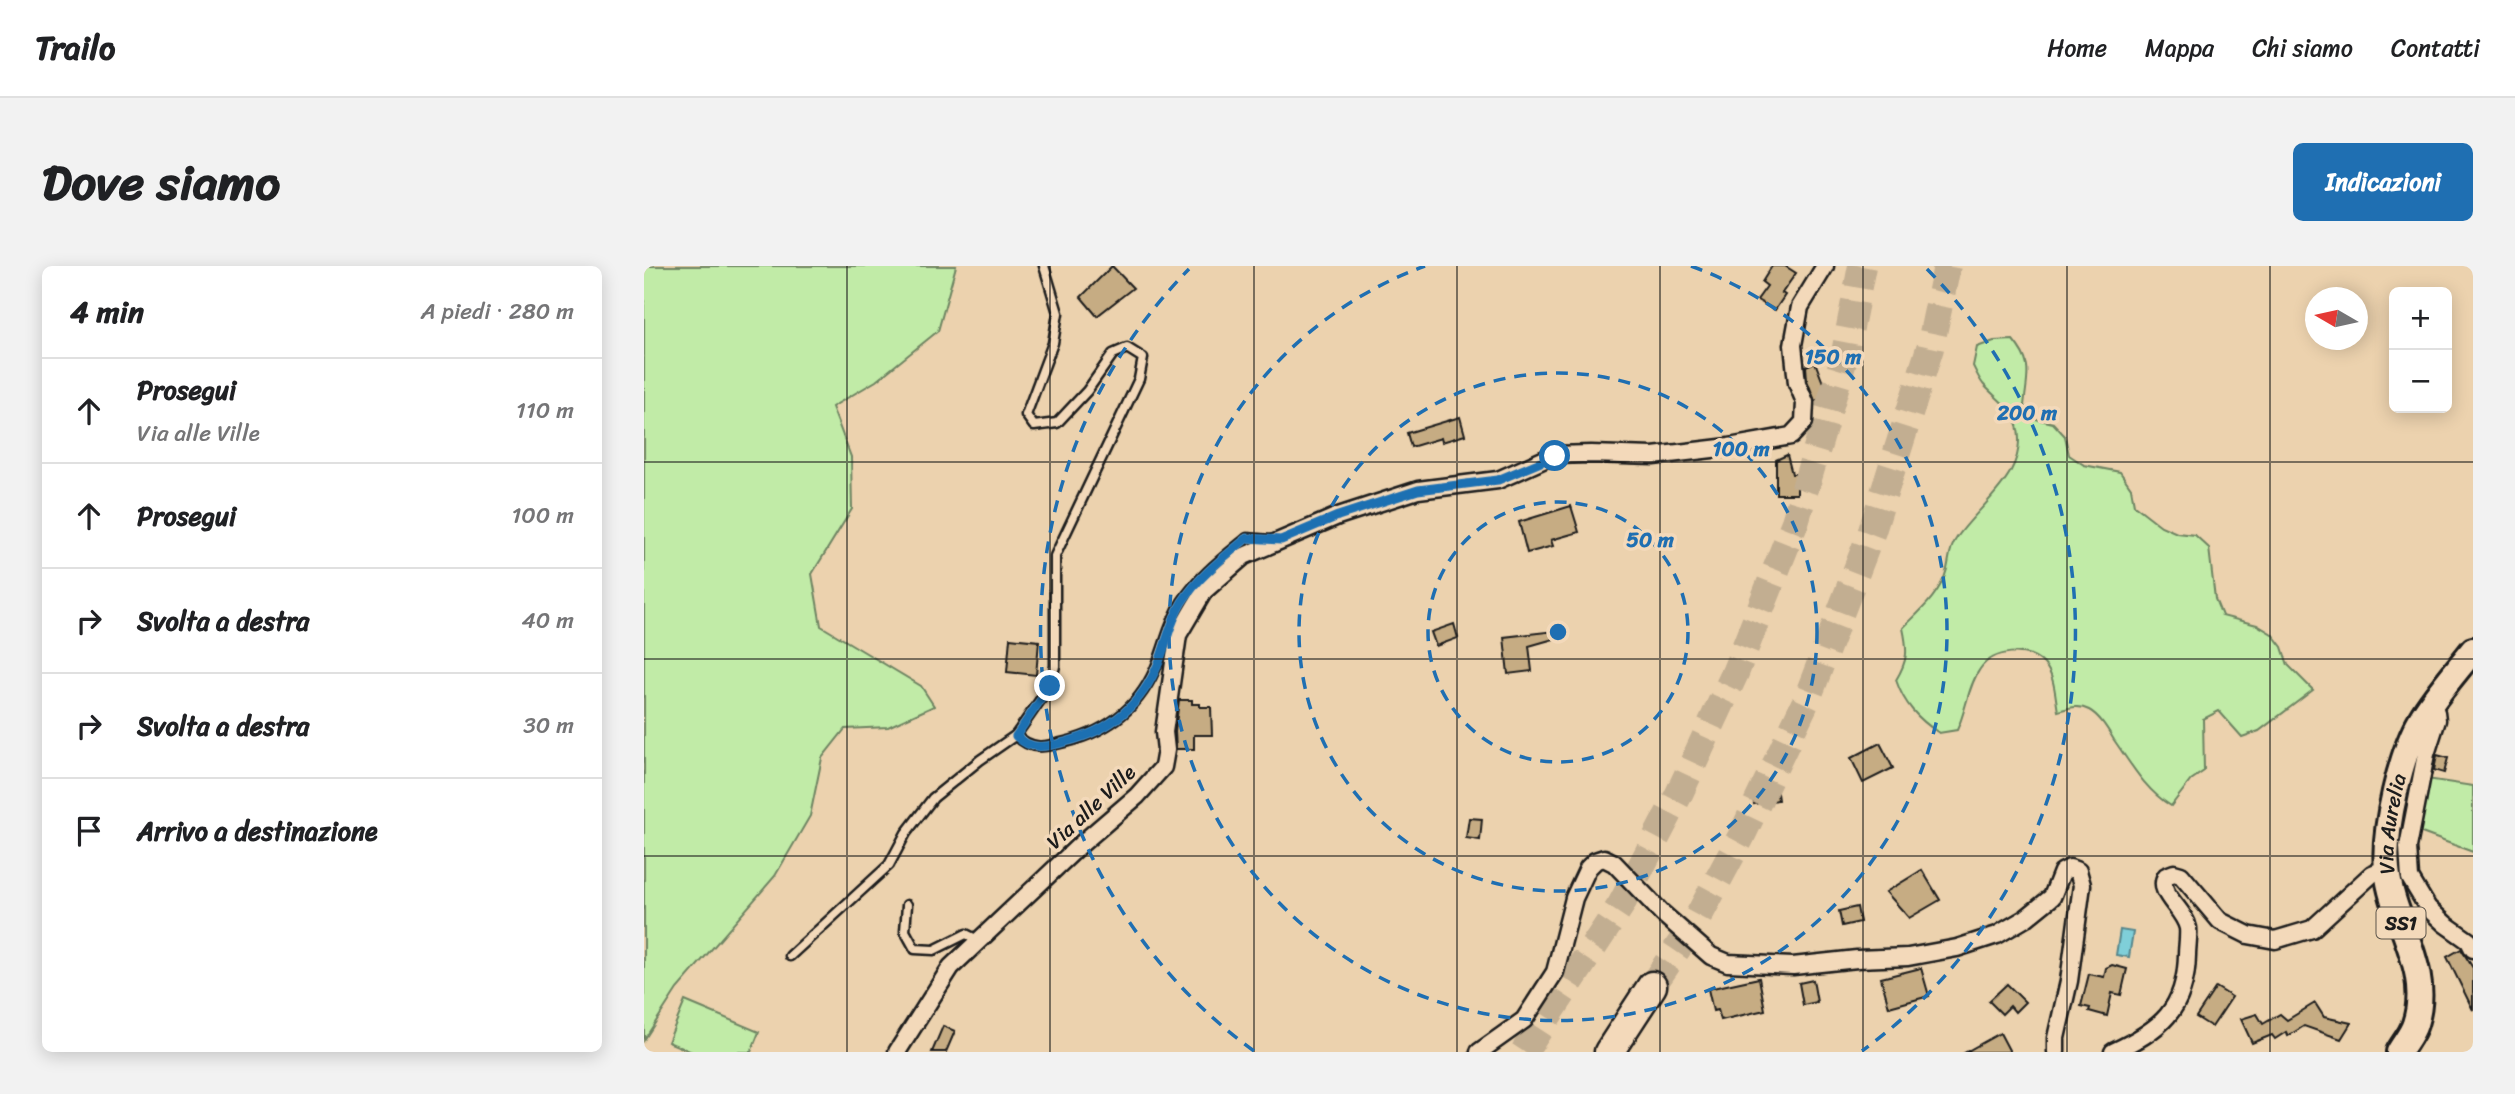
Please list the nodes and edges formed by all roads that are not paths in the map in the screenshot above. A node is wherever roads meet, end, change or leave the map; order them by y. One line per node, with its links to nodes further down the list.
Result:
1 (1044, 266): 6 (lane)
2 (1825, 266): 3 (street, Via alle Ville)
3 (1281, 540): 6 (lane); 9 (street, Via alle Ville)
4 (2473, 650): 5 (main road, Via Aurelia / SS1)
5 (2430, 706): 7 (main road, Via Aurelia / SS1); 10 (street)
6 (1016, 736): 11 (lane)
7 (2387, 868): 17 (street); 18 (main road, Via Aurelia / SS1)
8 (907, 905): 9 (lane)
9 (980, 941): 13 (street, Via alle Ville)
10 (2473, 949)
11 (790, 956)
12 (1652, 986): 15 (highway)
13 (897, 1052)
14 (1479, 1052): 16 (street)
15 (1609, 1052)
16 (2056, 1052)
17 (2113, 1052)
18 (2399, 1052)

